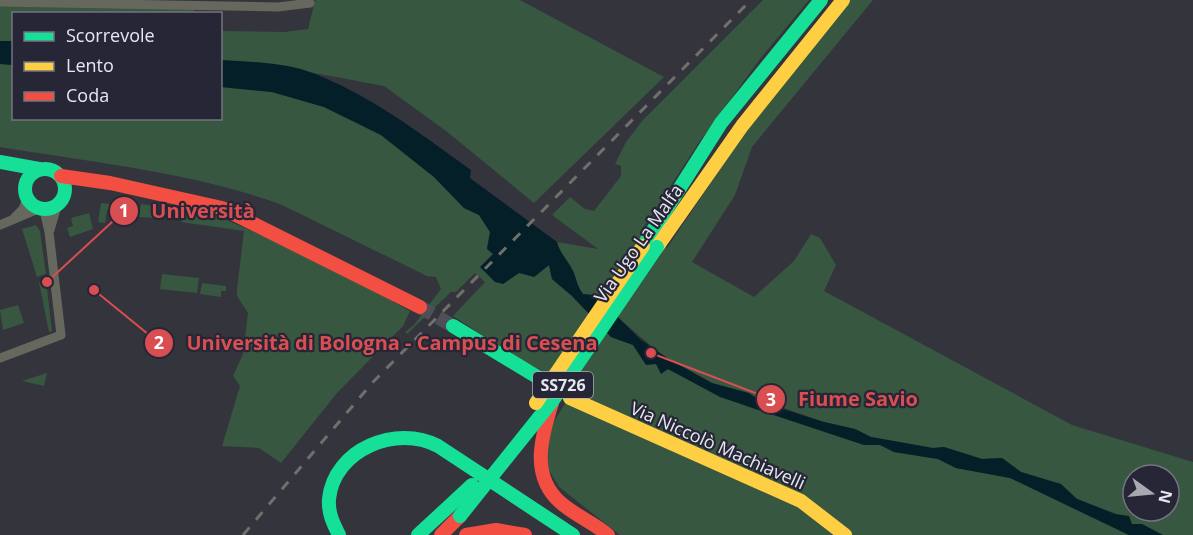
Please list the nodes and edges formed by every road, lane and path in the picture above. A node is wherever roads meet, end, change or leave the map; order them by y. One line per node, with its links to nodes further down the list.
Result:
1 (821, 0): 20 (main road, Via Ugo La Malfa / SS726, bridge)
2 (843, 0): 19 (main road, Via Ugo La Malfa / SS726, bridge)
3 (0, 2): 4 (street)
4 (310, 3)
5 (2, 162): 6 (main road); 9 (main road)
6 (39, 170): 7 (main road); 9 (main road)
7 (61, 176): 8 (main road); 11 (main road)
8 (95, 180): 11 (main road); 14 (main road)
9 (26, 182): 10 (main road)
10 (27, 199): 11 (main road); 12 (street)
11 (51, 205): 12 (street); 13 (street); 13 (street)
12 (5, 224)
13 (50, 232): 16 (street)
14 (420, 307)
15 (453, 326): 17 (main road)
16 (0, 358)
17 (539, 378)
18 (570, 398): 29 (main road, Via Niccolò Machiavelli)
19 (553, 400): 24 (main road, Via Ugo La Malfa / SS726, bridge); 28 (main road, bridge)
20 (472, 485): 22 (main road); 23 (main road, Via Ugo La Malfa / SS726)
21 (339, 532): 27 (main road)
22 (418, 535)
23 (429, 535)
24 (441, 535)
25 (466, 535): 26 (main road)
26 (525, 535)
27 (573, 535)
28 (608, 535)
29 (845, 535)

